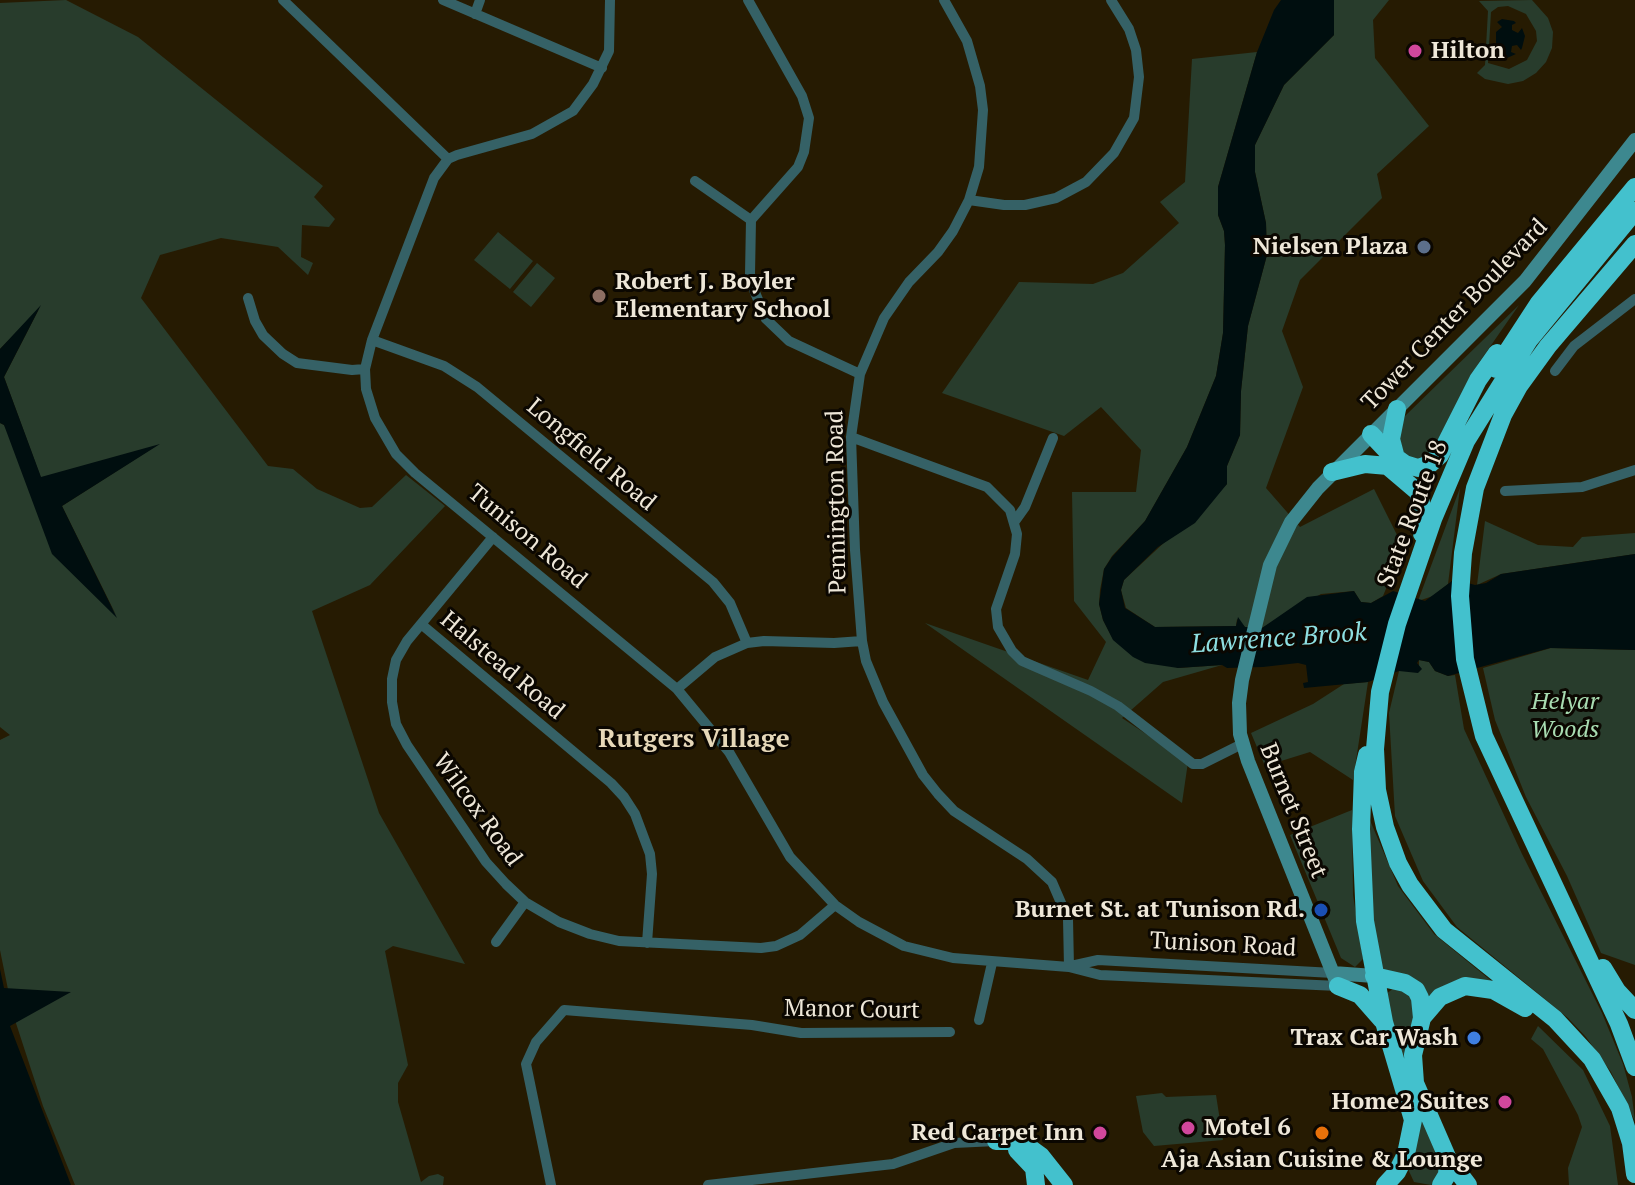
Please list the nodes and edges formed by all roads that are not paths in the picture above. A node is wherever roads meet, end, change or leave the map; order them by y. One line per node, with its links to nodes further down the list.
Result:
1 (283, 0): 11 (street)
2 (443, 0): 8 (street)
3 (480, 0): 8 (street)
4 (610, 0): 9 (street)
5 (748, 0): 16 (street)
6 (944, 0): 14 (street, Pennington Road)
7 (1111, 0): 14 (street)
8 (475, 14): 9 (street)
9 (602, 68): 11 (street)
10 (1635, 140): 25 (street, Tower Center Boulevard)
11 (448, 159): 21 (street, Tunison Road)
12 (695, 181): 16 (street)
13 (1635, 187): 20 (highway)
14 (969, 200): 24 (street, Pennington Road)
15 (1635, 211): 29 (highway, State Route 18)
16 (751, 220): 24 (street)
17 (1635, 244): 45 (highway, State Route 18)
18 (248, 298): 22 (street)
19 (1635, 299): 23 (street)
20 (1525, 321): 29 (highway); 30 (highway)
21 (372, 340): 22 (street, Tunison Road); 39 (street, Longfield Road)
22 (365, 369): 35 (street, Tunison Road)
23 (1555, 371)
24 (860, 374): 26 (street, Pennington Road)
25 (1397, 409): 28 (street, Tower Center Boulevard); 30 (highway)
26 (851, 437): 34 (street); 38 (street, Pennington Road)
27 (1053, 438): 34 (street)
28 (1367, 438): 30 (highway); 32 (street, Burnet Street)
29 (1466, 441): 36 (highway, State Route 18)
30 (1392, 462): 32 (highway); 36 (highway)
31 (1635, 470): 33 (street)
32 (1332, 472): 42 (street, Burnet Street)
33 (1505, 491)
34 (1015, 521): 42 (street)
35 (493, 537): 37 (street, Wilcox Road); 40 (street, Tunison Road)
36 (1422, 548): 41 (highway, State Route 18)
37 (421, 624): 43 (street, Wilcox Road); 47 (street, Halstead Road)
38 (862, 641): 39 (street); 49 (street, Pennington Road)
39 (747, 643): 40 (street)
40 (677, 689): 44 (street, Tunison Road)
41 (1378, 709): 51 (highway); 59 (highway, State Route 18)
42 (1242, 744): 52 (street, Burnet Street)
43 (525, 902): 46 (street); 47 (street, Wilcox Road)
44 (835, 905): 47 (street, Wilcox Road); 48 (street, Tunison Road)
45 (1570, 923): 54 (highway); 60 (highway, State Route 18)
46 (496, 942)
47 (647, 943)
48 (992, 963): 49 (street, Tunison Road); 56 (street)
49 (1069, 967): 50 (street, Tunison Road); 53 (street, Tunison Road)
50 (1226, 968): 52 (street, Tunison Road); 53 (street)
51 (1374, 976): 52 (street, Tunison Road); 55 (highway); 57 (highway)
52 (1336, 980): 53 (street, Tunison Road); 57 (highway)
53 (1225, 982)
54 (1635, 1010)
55 (1422, 1018): 59 (highway); 62 (highway)
56 (979, 1020)
57 (1384, 1022): 64 (highway)
58 (950, 1032): 65 (street, Manor Court)
59 (1592, 1059): 63 (highway, State Route 18)
60 (1635, 1067)
61 (996, 1141): 66 (street); 67 (highway); 68 (highway)
62 (1448, 1159): 70 (highway); 71 (highway)
63 (1635, 1174)
64 (1404, 1176): 69 (highway)
65 (551, 1185)
66 (708, 1185)
67 (1036, 1185)
68 (1064, 1185)
69 (1385, 1185)
70 (1441, 1185)
71 (1468, 1185)

